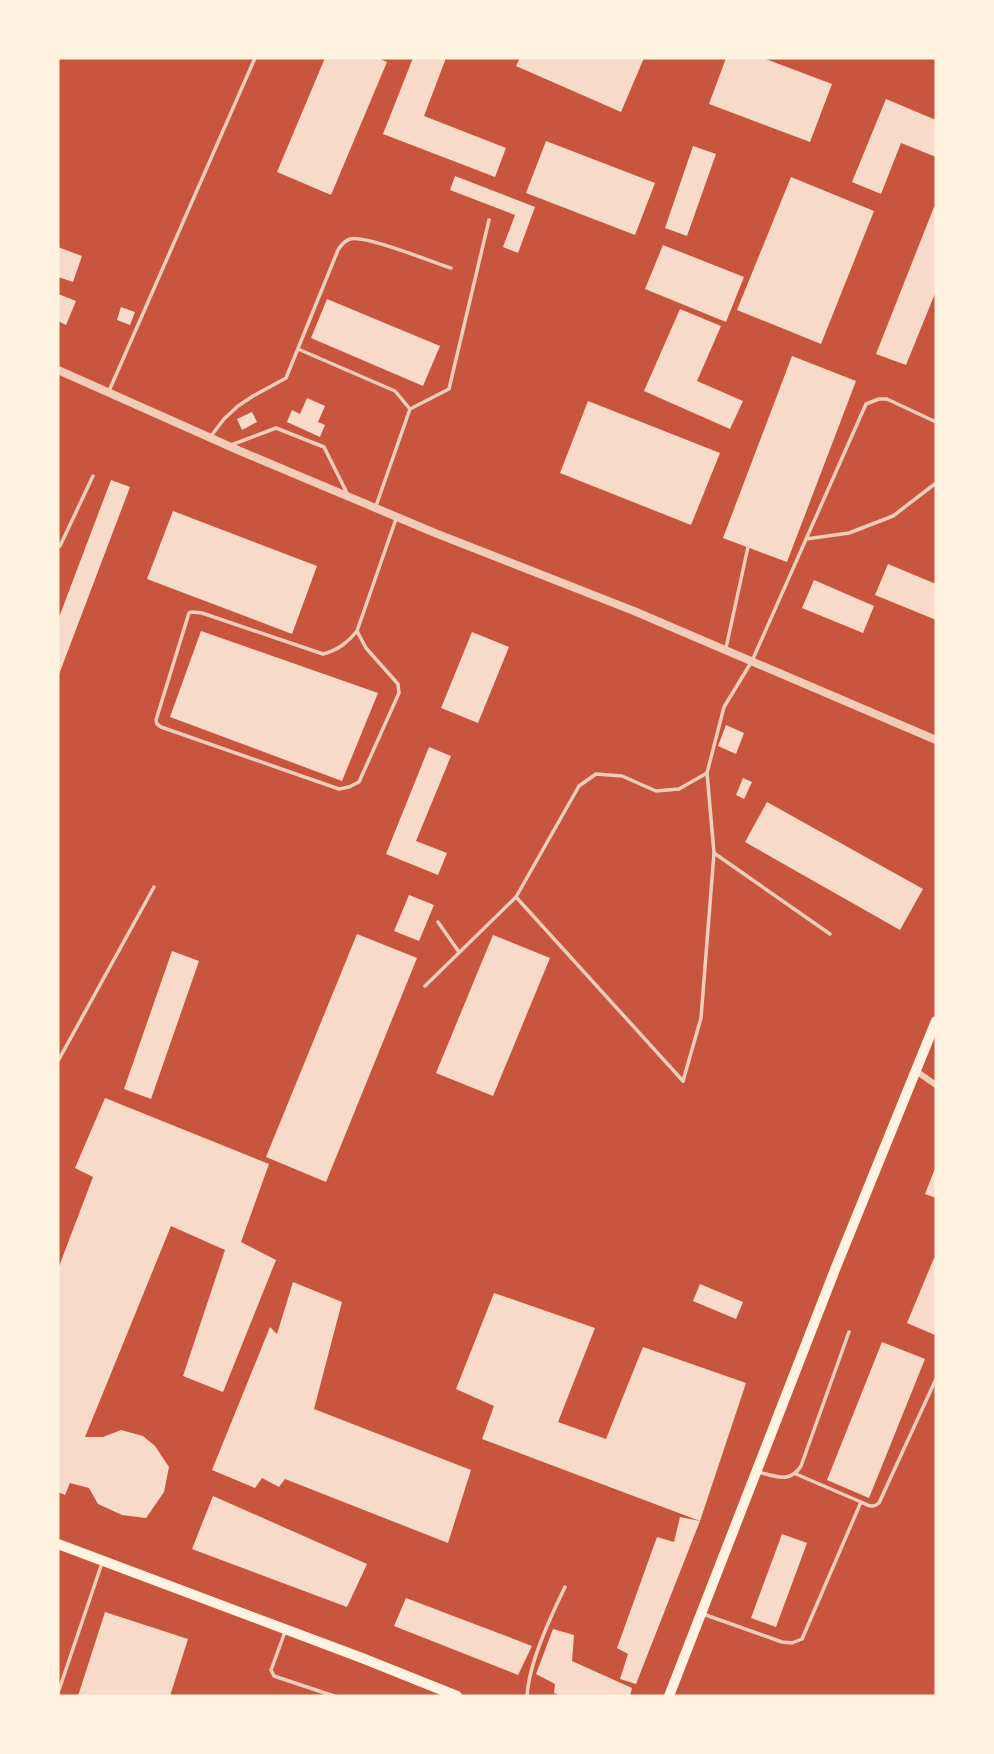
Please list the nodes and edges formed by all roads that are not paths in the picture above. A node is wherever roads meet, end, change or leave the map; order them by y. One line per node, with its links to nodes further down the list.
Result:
1 (255, 58): 6 (lane)
2 (489, 220): 7 (lane)
3 (451, 268): 4 (lane)
4 (298, 349): 7 (lane); 9 (lane)
5 (58, 370): 6 (street)
6 (108, 393): 9 (street)
7 (410, 410): 14 (lane)
8 (936, 422): 16 (lane)
9 (210, 438): 10 (street)
10 (229, 446): 13 (street); 13 (lane)
11 (93, 476): 17 (lane)
12 (936, 483): 16 (lane)
13 (349, 497): 14 (street)
14 (375, 508): 15 (street)
15 (397, 517): 20 (lane); 21 (street)
16 (806, 539): 22 (lane)
17 (59, 546): 19 (lane)
18 (748, 547): 21 (lane)
19 (58, 555)
20 (357, 631): 20 (lane)
21 (725, 650): 22 (street)
22 (752, 661): 23 (street); 24 (lane)
23 (936, 740)
24 (707, 774): 25 (lane); 27 (lane)
25 (714, 853): 27 (lane); 29 (lane)
26 (154, 887): 33 (lane)
27 (516, 897): 30 (lane)
28 (439, 922): 30 (lane)
29 (830, 934)
30 (459, 952): 31 (lane)
31 (425, 986)
32 (936, 1022): 34 (main road)
33 (58, 1061)
34 (916, 1072): 35 (street); 38 (main road)
35 (936, 1084)
36 (849, 1332): 39 (lane)
37 (936, 1379): 40 (lane)
38 (756, 1472): 39 (lane); 44 (main road)
39 (796, 1474): 40 (lane)
40 (861, 1502): 44 (lane)
41 (58, 1544): 42 (main road)
42 (102, 1561): 45 (main road); 46 (lane)
43 (565, 1587): 49 (lane)
44 (701, 1613): 50 (main road)
45 (286, 1630): 47 (lane); 48 (main road)
46 (58, 1693)
47 (334, 1696)
48 (457, 1696)
49 (527, 1696)
50 (668, 1696)

